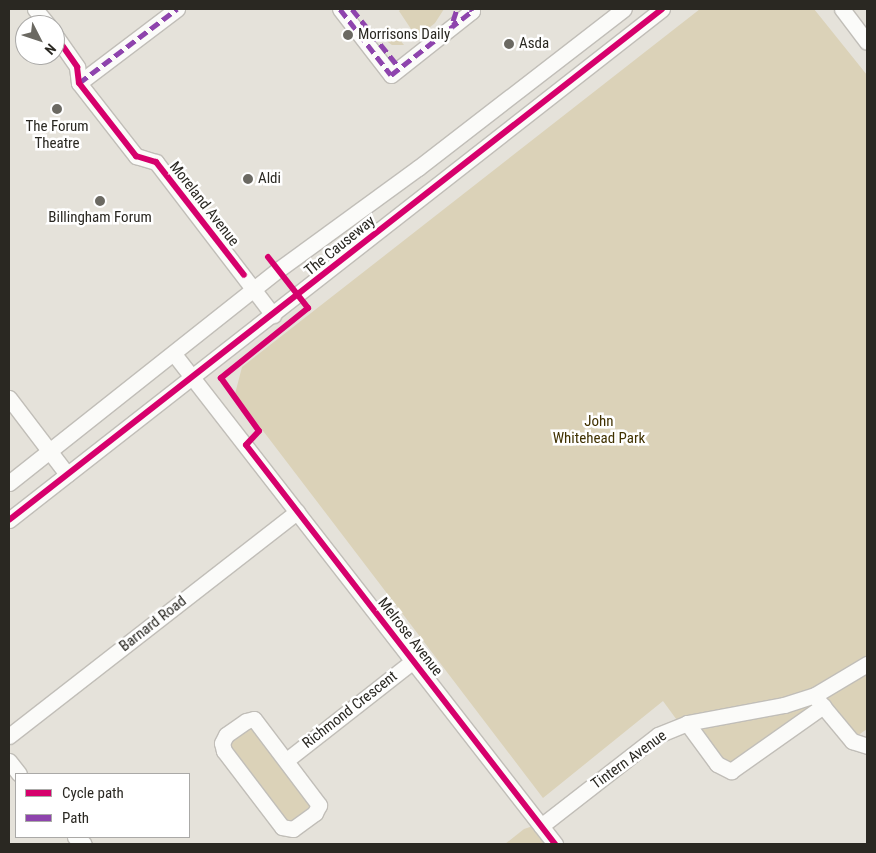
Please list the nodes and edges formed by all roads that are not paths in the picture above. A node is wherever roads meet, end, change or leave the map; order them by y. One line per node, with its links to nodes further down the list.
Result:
1 (177, 9): 12 (street)
2 (340, 9): 11 (street)
3 (352, 9): 11 (street)
4 (471, 9): 8 (street)
5 (624, 9): 13 (street, The Causeway)
6 (662, 9): 14 (street, The Causeway)
7 (842, 9): 9 (street)
8 (455, 18): 11 (street)
9 (867, 42)
10 (65, 48): 12 (street, Moreland Avenue)
11 (394, 70)
12 (80, 83): 13 (street, Moreland Avenue)
13 (254, 289): 14 (street, Moreland Avenue); 15 (street, The Causeway)
14 (273, 315): 16 (street, The Causeway)
15 (174, 354): 16 (street, Melrose Avenue); 18 (street, The Causeway)
16 (193, 378): 19 (street, The Causeway); 21 (street, Melrose Avenue)
17 (9, 398): 18 (street)
18 (50, 451): 19 (street); 20 (street, The Causeway)
19 (67, 474): 22 (street, The Causeway)
20 (9, 482)
21 (297, 512): 23 (street, Melrose Avenue); 27 (street, Barnard Road)
22 (9, 520)
23 (413, 661): 29 (street, Richmond Crescent); 32 (street, Melrose Avenue)
24 (867, 664): 25 (street, Tintern Avenue)
25 (819, 701): 26 (street, Tintern Avenue); 26 (street); 28 (street)
26 (687, 723): 32 (street, Tintern Avenue)
27 (9, 736)
28 (867, 746)
29 (288, 759): 29 (street, Richmond Crescent)
30 (9, 761): 31 (street)
31 (18, 773)
32 (541, 826): 33 (street, Melrose Avenue)
33 (555, 844)

